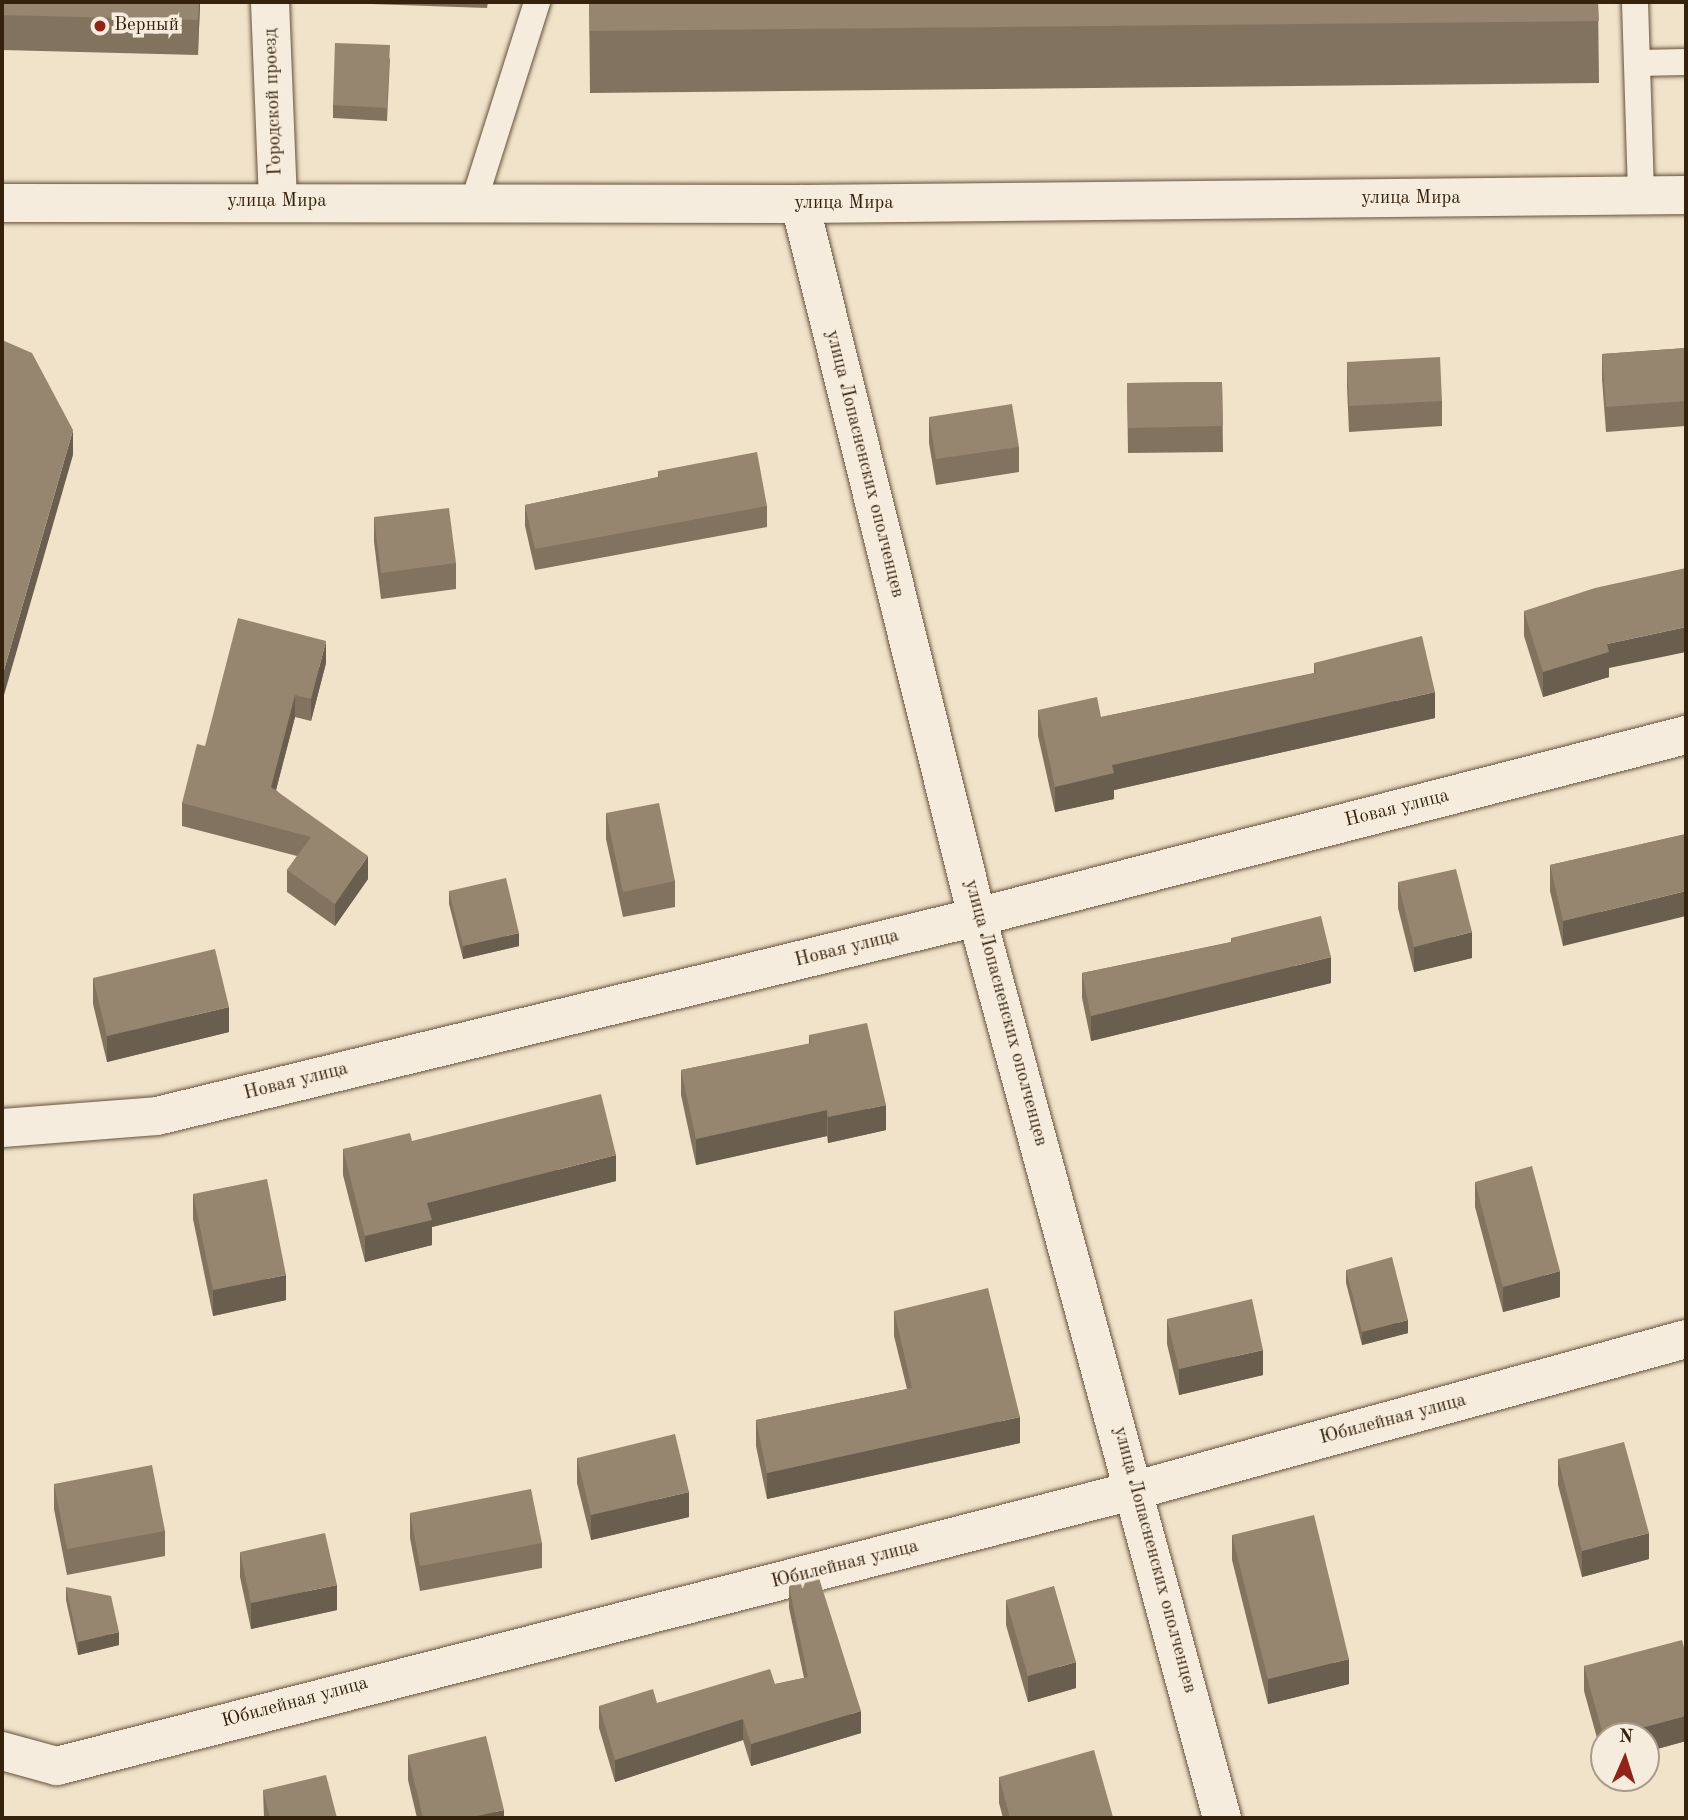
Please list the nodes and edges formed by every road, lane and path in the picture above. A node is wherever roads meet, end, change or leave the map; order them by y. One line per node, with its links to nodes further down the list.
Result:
1 (270, 2): 9 (street, Городской проезд)
2 (537, 2): 8 (lane)
3 (1635, 2): 5 (lane)
4 (1686, 62): 5 (lane)
5 (1637, 63): 7 (lane)
6 (1686, 195): 7 (street, улица Мира)
7 (1641, 198): 11 (street, улица Мира)
8 (474, 201): 9 (street, улица Мира); 11 (street, улица Мира)
9 (278, 202): 10 (street, улица Мира)
10 (2, 203)
11 (800, 204): 13 (street, улица Лопасненских ополченцев)
12 (1686, 735): 13 (street, Новая улица)
13 (978, 917): 14 (street, Новая улица); 16 (street, улица Лопасненских ополченцев)
14 (2, 1128)
15 (1686, 1339): 16 (street, Юбилейная улица)
16 (1136, 1490): 17 (street, Юбилейная улица); 18 (street, улица Лопасненских ополченцев)
17 (2, 1751)
18 (1222, 1818)

